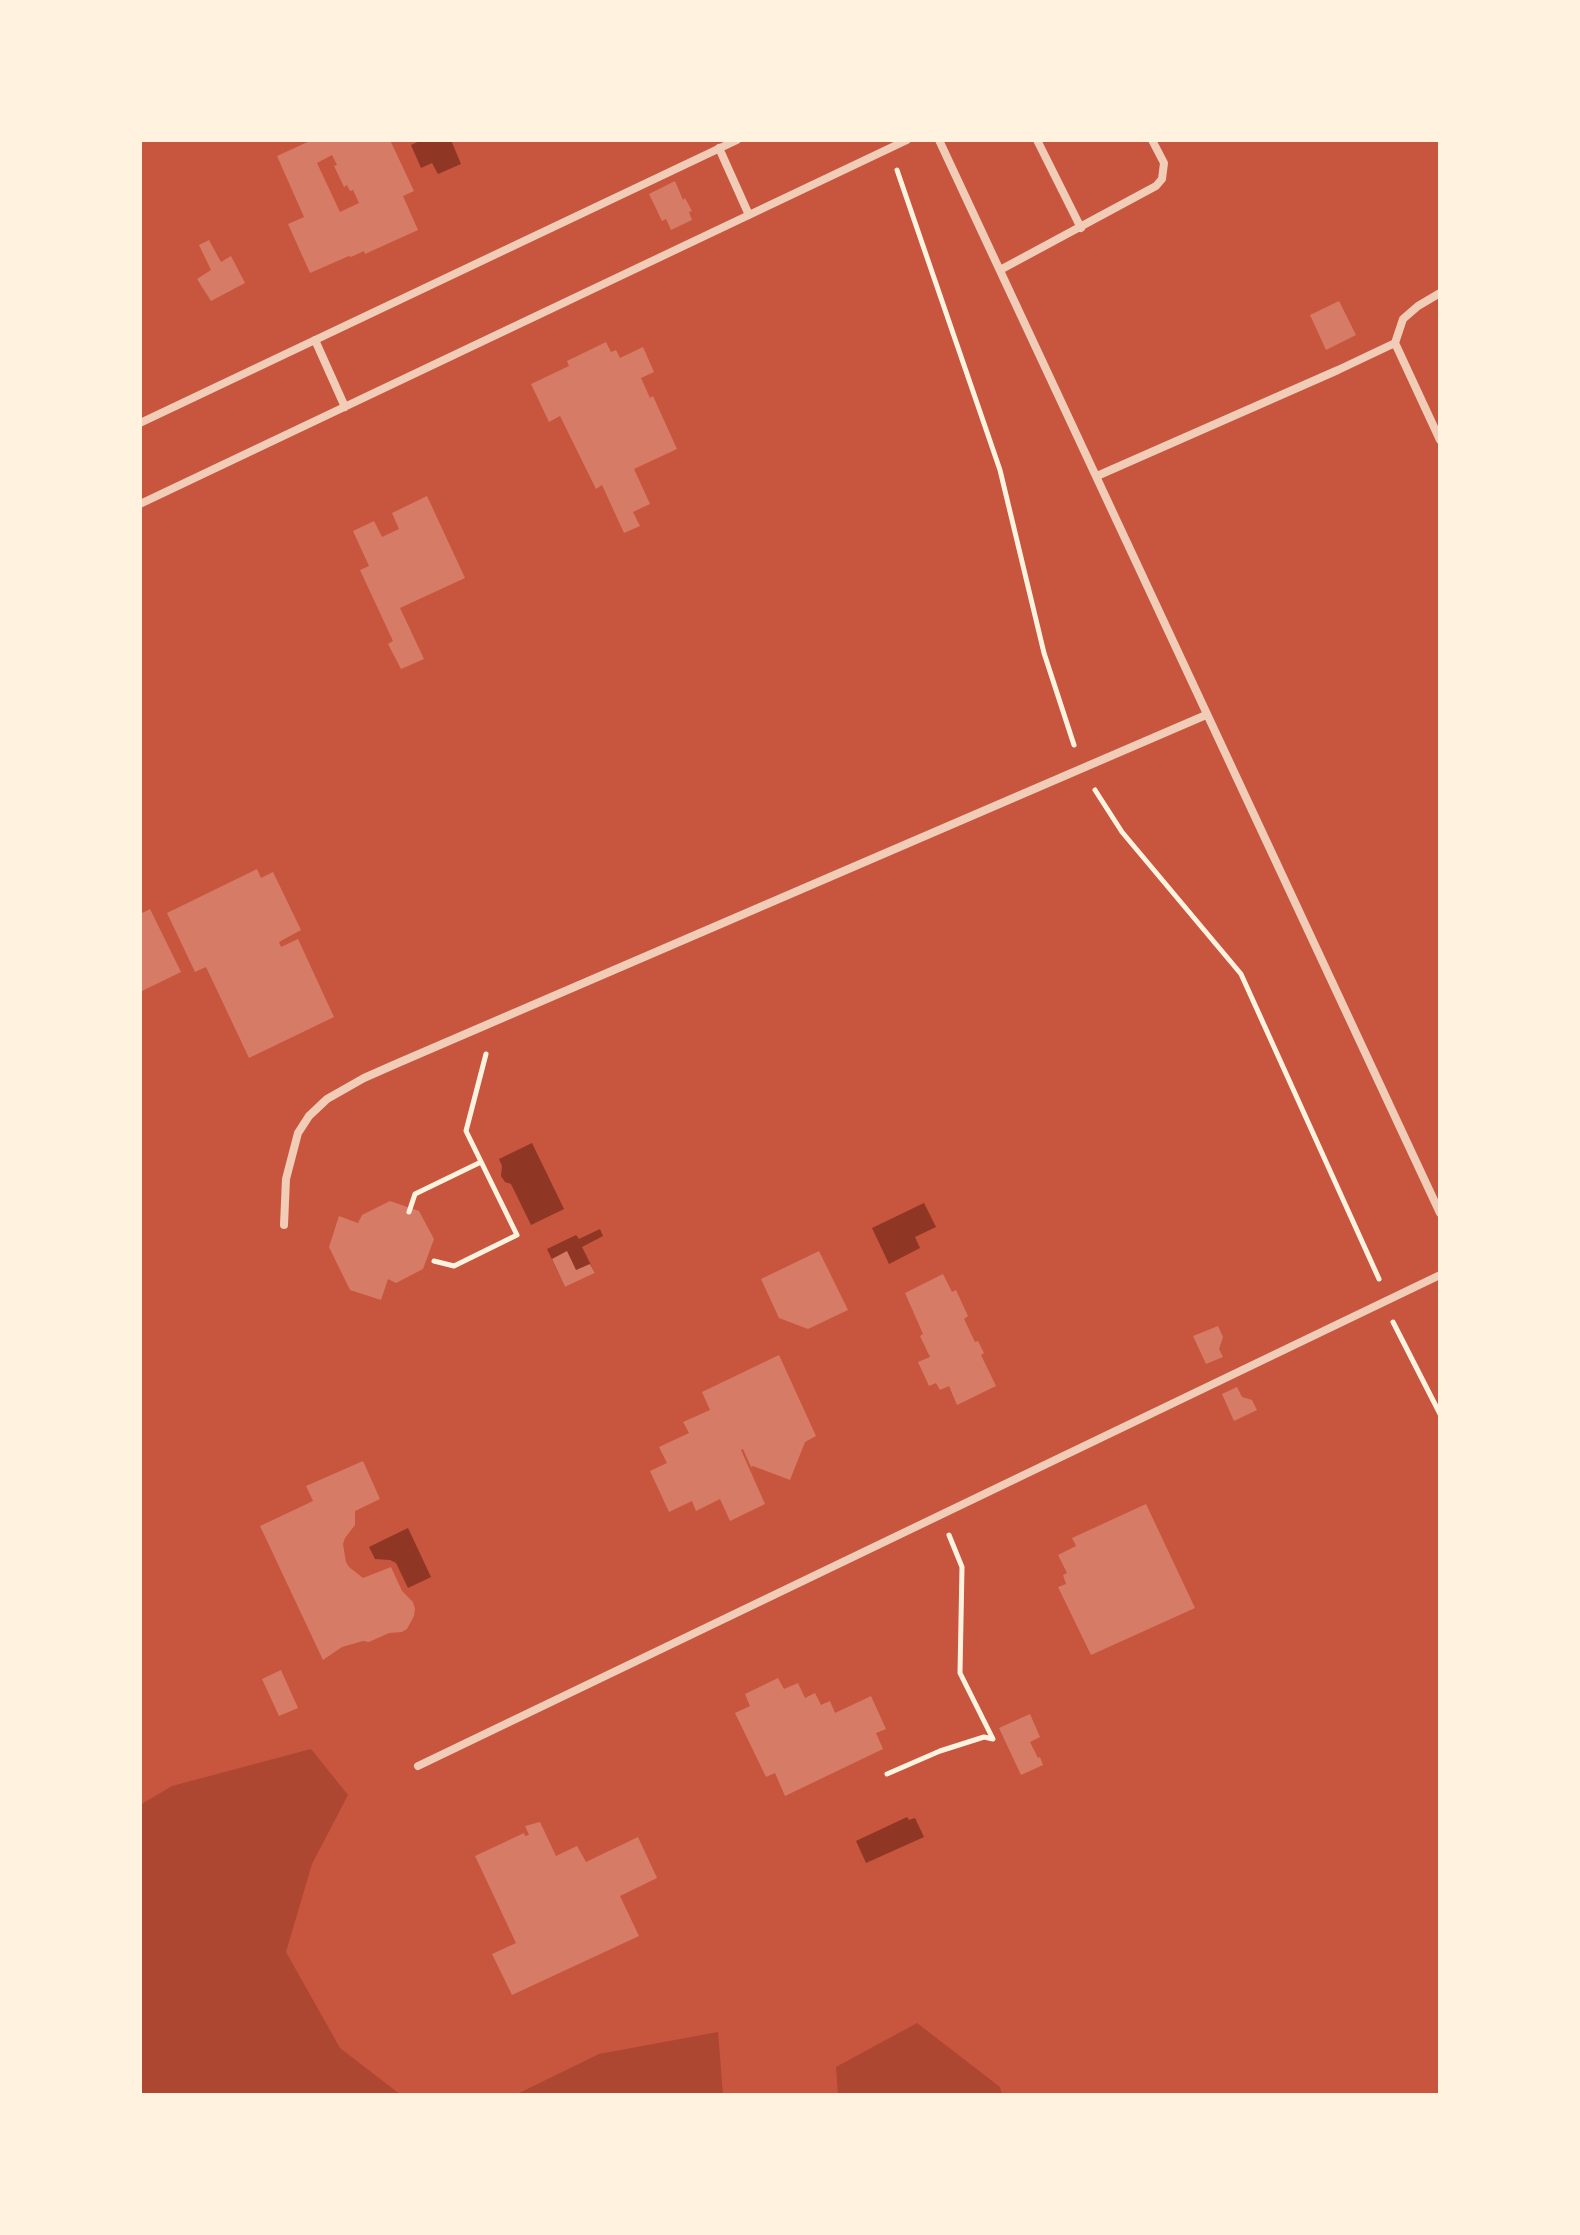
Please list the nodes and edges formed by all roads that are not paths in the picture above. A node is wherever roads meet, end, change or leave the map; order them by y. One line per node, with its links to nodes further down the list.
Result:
1 (737, 140): 6 (street)
2 (907, 140): 7 (street)
3 (939, 140): 9 (street)
4 (1037, 140): 8 (street)
5 (1152, 140): 8 (street)
6 (719, 148): 7 (street); 11 (street)
7 (749, 215): 13 (street)
8 (1081, 228): 9 (street)
9 (1000, 270): 16 (street)
10 (1440, 293): 12 (street)
11 (315, 340): 13 (street); 14 (street)
12 (1395, 343): 15 (street); 16 (street)
13 (345, 407): 17 (street)
14 (140, 423)
15 (1440, 440)
16 (1097, 476): 18 (street)
17 (140, 504)
18 (1206, 715): 19 (street); 20 (street)
19 (1440, 1213)
20 (284, 1225)
21 (1440, 1275): 22 (street)
22 (418, 1766)

